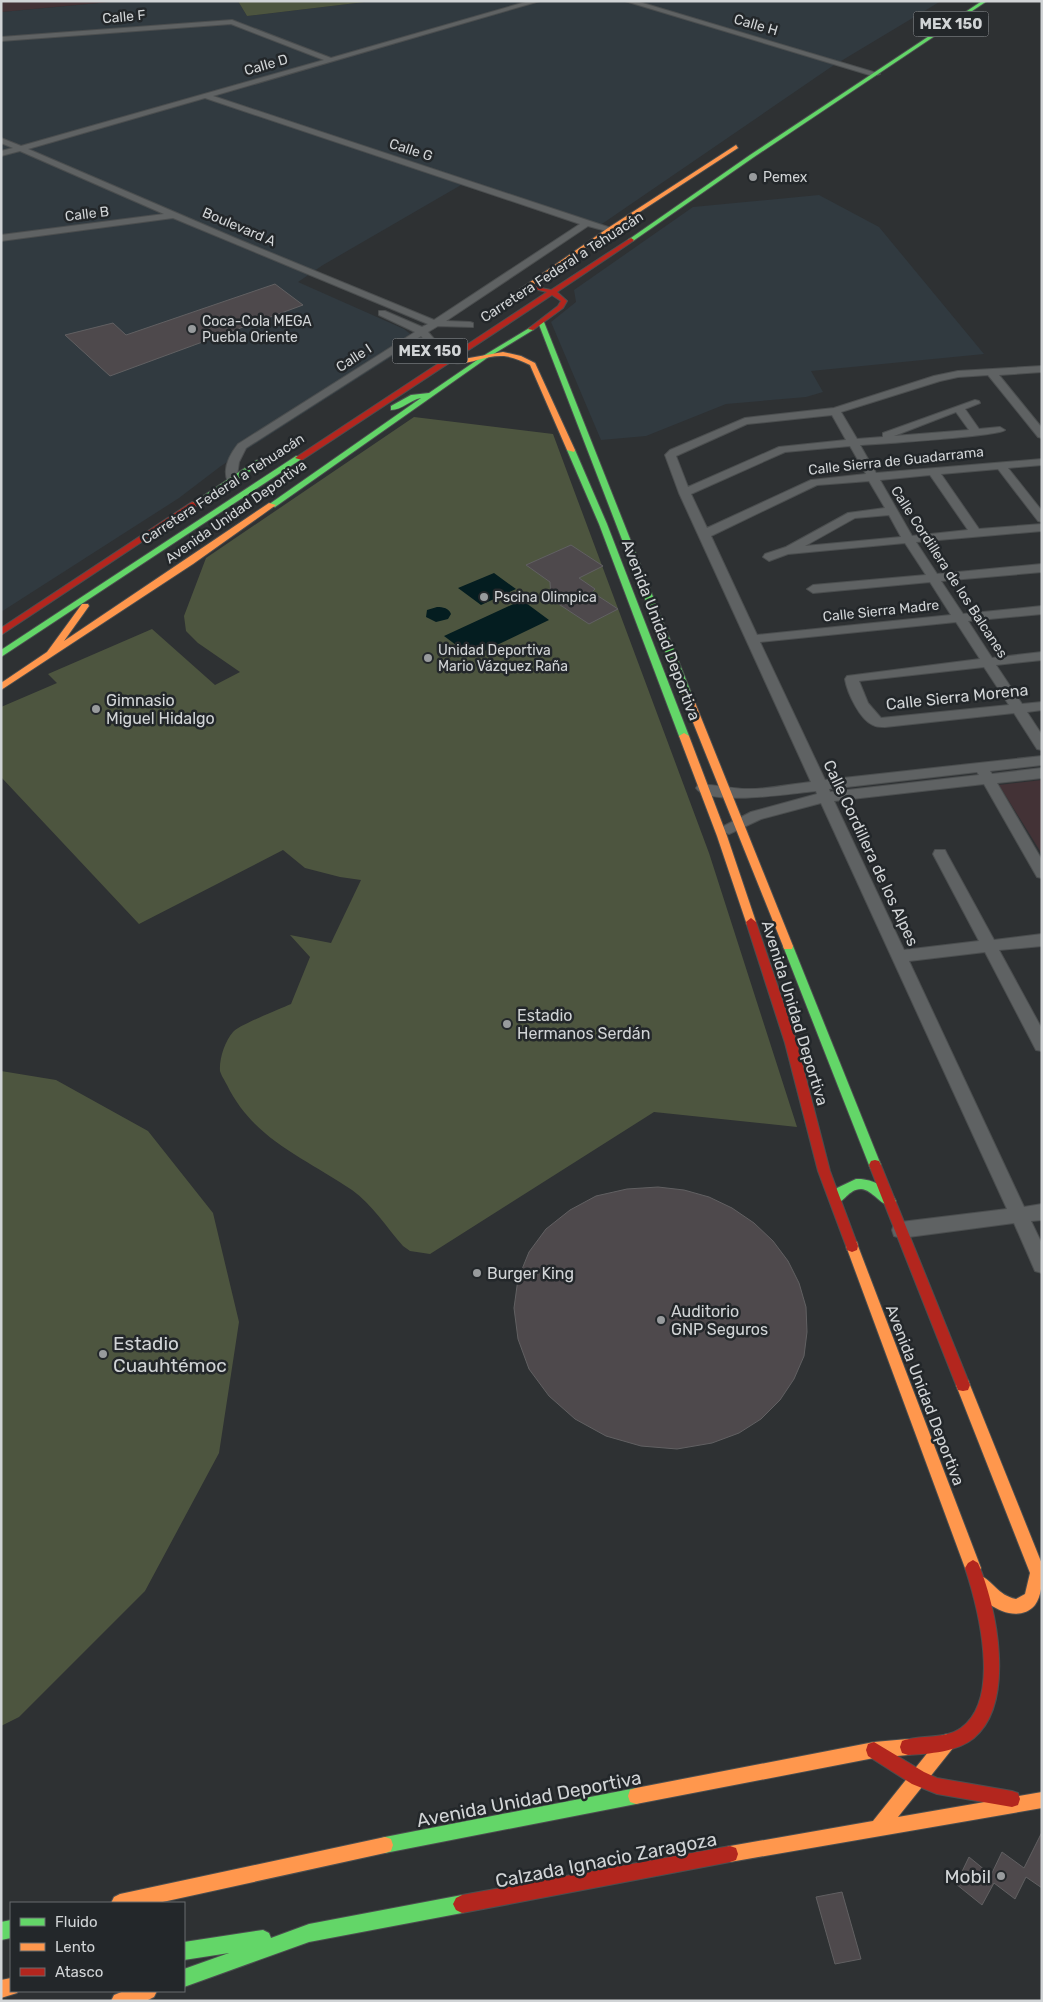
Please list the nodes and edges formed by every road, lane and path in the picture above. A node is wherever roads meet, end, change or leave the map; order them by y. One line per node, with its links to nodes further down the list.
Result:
1 (537, 1): 8 (street, Calle D)
2 (628, 1): 9 (street, Calle H)
3 (986, 1): 6 (street, Carretera Federal a Tehuacán / MEX 150)
4 (1, 39): 8 (street, Calle F)
5 (904, 41): 6 (street)
6 (920, 45): 10 (street, Carretera Federal a Tehuacán / MEX 150)
7 (873, 58): 9 (street)
8 (331, 60): 12 (street, Calle D)
9 (858, 68): 10 (street, Calle H); 11 (street)
10 (876, 74): 25 (street, Carretera Federal a Tehuacán / MEX 150)
11 (842, 78)
12 (203, 95): 15 (street, Calle D); 19 (street, Calle G)
13 (749, 139): 20 (street, Carretera Federal a Tehuacán / MEX 150)
14 (1, 140): 15 (street, Boulevard A)
15 (22, 148): 16 (street, Calle D); 17 (street, Boulevard A)
16 (4, 152): 18 (street, Boulevard A)
17 (175, 215): 18 (street, Calle B); 22 (street, Boulevard A)
18 (160, 218): 21 (street, Calle B); 23 (street, Boulevard A)
19 (588, 223): 20 (street, Calle G); 30 (street, Calle I)
20 (610, 229): 24 (street, Carretera Federal a Tehuacán / MEX 150)
21 (1, 238)
22 (304, 269): 23 (street); 30 (street, Boulevard A)
23 (292, 274): 26 (street, Boulevard A)
24 (528, 286): 25 (street); 28 (street, Carretera Federal a Tehuacán / MEX 150)
25 (552, 292): 29 (street, Avenida Unidad Deportiva); 36 (street, Carretera Federal a Tehuacán / MEX 150)
26 (353, 300)
27 (370, 308): 31 (street)
28 (477, 320): 30 (street, Boulevard A); 32 (street, Carretera Federal a Tehuacán / MEX 150)
29 (541, 322): 33 (street, Avenida Unidad Deportiva); 35 (street, Avenida Unidad Deportiva)
30 (434, 323): 31 (street, Calle I)
31 (422, 331): 34 (street); 57 (street, Calle I)
32 (456, 334)
33 (552, 347): 37 (street); 61 (street, Avenida Unidad Deportiva)
34 (436, 348): 36 (street)
35 (485, 357): 36 (street, Avenida Unidad Deportiva); 37 (street, Avenida Unidad Deportiva); 41 (street, Avenida Unidad Deportiva)
36 (447, 360): 53 (street, Carretera Federal a Tehuacán / MEX 150)
37 (533, 364): 62 (street, Avenida Unidad Deportiva)
38 (1042, 368): 40 (street)
39 (991, 372): 40 (street); 44 (street); 48 (street)
40 (1002, 372): 45 (street)
41 (429, 396): 53 (street); 82 (street, Avenida Unidad Deportiva)
42 (975, 403): 43 (street)
43 (958, 408): 47 (street); 49 (street)
44 (835, 411): 50 (street, Calle Cordillera de los Balcanes); 58 (street, Calle Cordillera de los Alpes)
45 (1042, 421)
46 (1000, 430): 47 (street)
47 (977, 433): 49 (street)
48 (1042, 435)
49 (866, 443): 50 (street)
50 (853, 444): 56 (street, Calle Cordillera de los Balcanes); 58 (street)
51 (273, 453): 57 (street, Carretera Federal a Tehuacán)
52 (1042, 462): 54 (street, Calle Sierra de Guadarrama)
53 (288, 464): 76 (street, Carretera Federal a Tehuacán / MEX 150)
54 (1000, 465): 55 (street, Calle Sierra de Guadarrama); 60 (street)
55 (933, 471): 56 (street, Calle Sierra de Guadarrama); 64 (street)
56 (871, 476): 59 (street, Calle Cordillera de los Balcanes); 65 (street, Calle Sierra de Guadarrama)
57 (232, 480): 79 (street, Carretera Federal a Tehuacán)
58 (685, 493): 65 (street, Calle Cordillera de los Alpes)
59 (892, 511): 66 (street, Calle Cordillera de los Balcanes); 69 (street)
60 (1042, 519)
61 (619, 523): 62 (street); 67 (street, Avenida Unidad Deportiva)
62 (603, 524): 68 (street, Avenida Unidad Deportiva)
63 (1042, 527): 64 (street)
64 (975, 532): 66 (street)
65 (705, 534): 80 (street, Calle Cordillera de los Alpes)
66 (909, 540): 69 (street); 74 (street, Calle Cordillera de los Balcanes)
67 (628, 544): 68 (street); 72 (street, Avenida Unidad Deportiva)
68 (611, 545): 73 (street, Avenida Unidad Deportiva)
69 (786, 551): 70 (street)
70 (769, 557)
71 (1042, 568): 74 (street)
72 (638, 569): 73 (street); 94 (street, Avenida Unidad Deportiva)
73 (621, 570): 92 (street, Avenida Unidad Deportiva)
74 (934, 578): 75 (street); 78 (street, Calle Cordillera de los Balcanes)
75 (813, 589)
76 (96, 591): 81 (street, Carretera Federal a Tehuacán / MEX 150); 82 (street)
77 (1042, 610): 78 (street, Calle Sierra Madre)
78 (959, 618): 80 (street, Calle Sierra Madre); 84 (street, Calle Cordillera de los Balcanes)
79 (1, 632)
80 (752, 639): 93 (street, Calle Cordillera de los Alpes)
81 (1, 654)
82 (50, 655): 85 (street, Avenida Unidad Deportiva)
83 (1042, 656): 84 (street)
84 (988, 661): 87 (street, Calle Cordillera de los Balcanes); 87 (street, Calle Sierra Morena)
85 (1, 687)
86 (1042, 706): 87 (street, Calle Sierra Morena)
87 (1018, 708): 88 (street, Calle Cordillera de los Balcanes)
88 (1042, 746)
89 (1042, 760): 90 (street)
90 (985, 773): 91 (street); 93 (street); 100 (street)
91 (1042, 773)
92 (703, 788): 94 (street); 98 (street, Avenida Unidad Deportiva)
93 (824, 791): 95 (street); 96 (street); 103 (street, Calle Cordillera de los Alpes)
94 (726, 792): 95 (street); 97 (street, Avenida Unidad Deportiva)
95 (746, 794): 96 (street)
96 (756, 815): 97 (street)
97 (739, 824): 98 (street); 106 (street, Avenida Unidad Deportiva)
98 (722, 836): 105 (street, Avenida Unidad Deportiva)
99 (940, 854): 102 (street)
100 (1042, 873)
101 (1042, 940): 102 (street)
102 (990, 946): 103 (street); 104 (street)
103 (899, 956): 108 (street, Calle Cordillera de los Alpes)
104 (1042, 1045)
105 (835, 1199): 106 (street); 112 (street, Avenida Unidad Deportiva)
106 (890, 1201): 109 (street, Avenida Unidad Deportiva)
107 (1042, 1212): 108 (street)
108 (1019, 1215): 109 (street); 110 (street, Calle Cordillera de los Alpes)
109 (901, 1230): 111 (street, Avenida Unidad Deportiva)
110 (1042, 1265)
111 (1039, 1579): 112 (street)
112 (978, 1583): 113 (street, Avenida Unidad Deportiva)
113 (947, 1742): 114 (street, Avenida Unidad Deportiva); 115 (street, Avenida Unidad Deportiva)
114 (874, 1750): 115 (street); 118 (street, Avenida Unidad Deportiva)
115 (918, 1778): 116 (street); 117 (street, Avenida Unidad Deportiva)
116 (1040, 1801): 117 (street, Calzada Ignacio Zaragoza)
117 (878, 1828): 119 (street, Calzada Ignacio Zaragoza)
118 (124, 1902)
119 (309, 1933): 120 (street); 121 (street, Calzada Ignacio Zaragoza)
120 (185, 1950)
121 (185, 1978)
122 (145, 1992): 123 (street)
123 (120, 2001)

